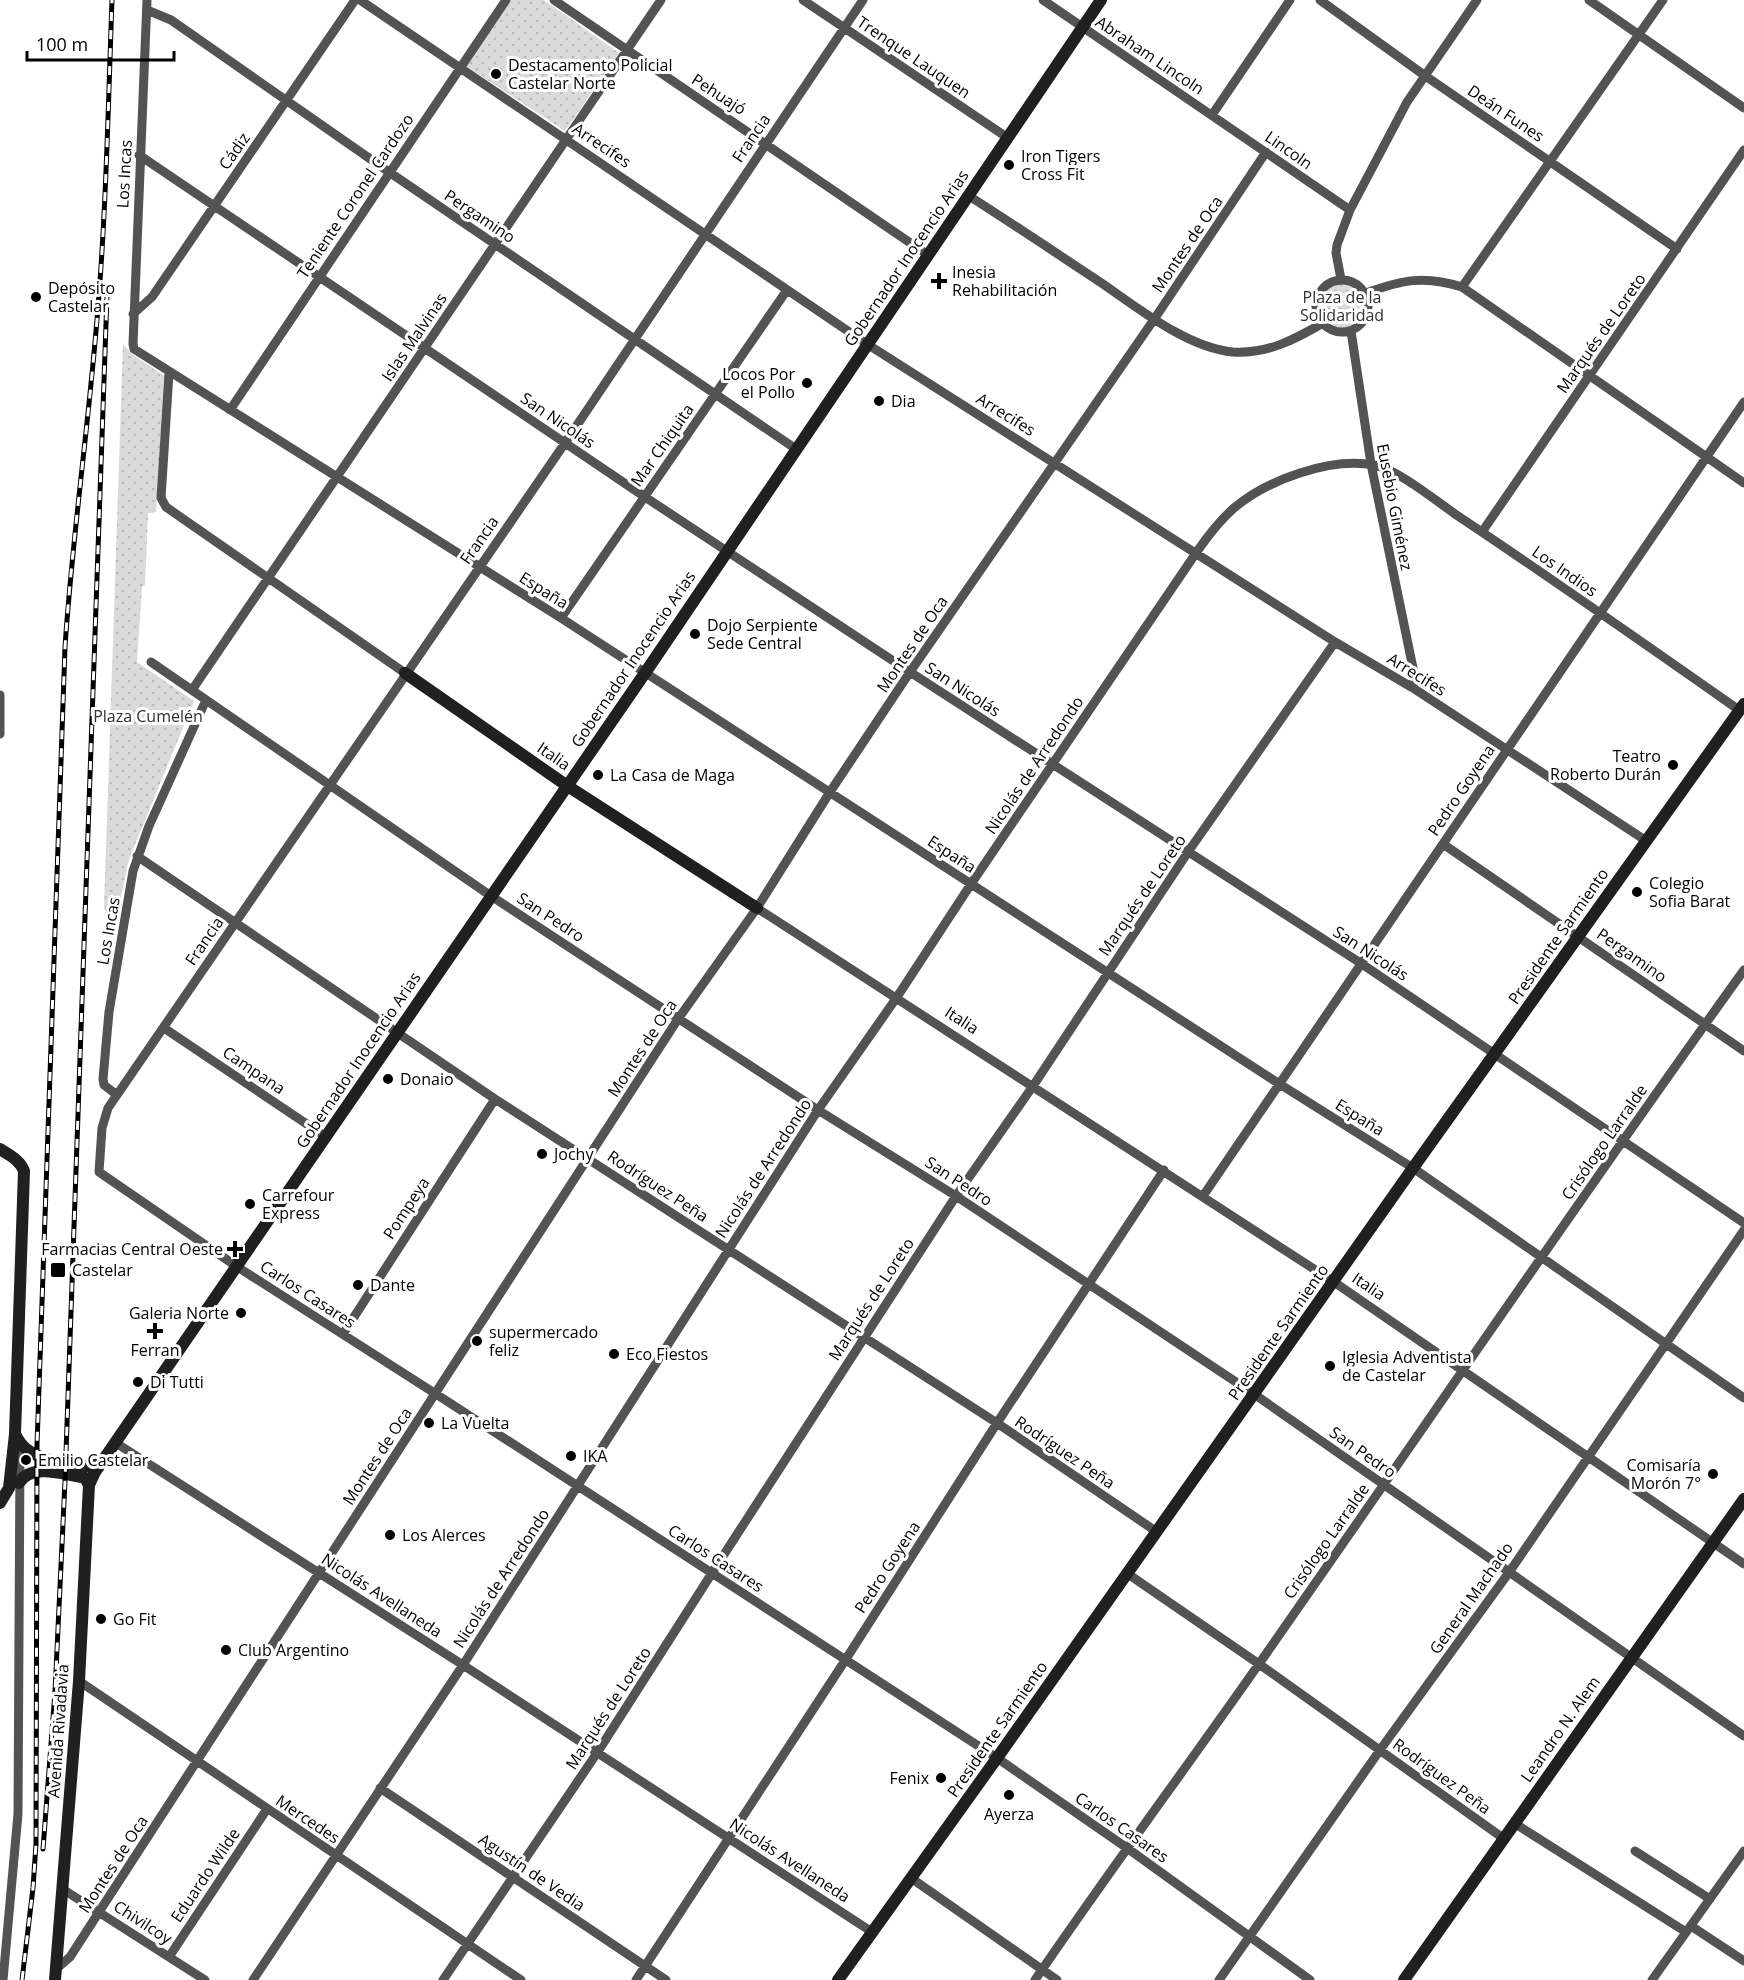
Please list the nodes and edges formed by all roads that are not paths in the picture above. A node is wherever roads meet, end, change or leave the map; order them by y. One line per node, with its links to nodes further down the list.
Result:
1 (355, 0): 22 (street, Cádiz)
2 (360, 0): 20 (street, Arrecifes)
3 (506, 0): 20 (street, Teniente Coronel Cardozo)
4 (554, 0): 19 (street, Pehuajó)
5 (661, 0): 19 (street, Islas Malvinas)
6 (804, 0): 16 (street, Trenque Lauquen)
7 (863, 0): 16 (street, Francia)
8 (1043, 0): 17 (street, Abraham Lincoln)
9 (1101, 0): 17 (street, Gobernador Inocencio Arias)
10 (1290, 0): 24 (street)
11 (1320, 0): 21 (street, Deán Funes)
12 (1477, 0): 21 (street)
13 (1589, 0): 18 (street)
14 (1663, 0): 18 (street)
15 (147, 5): 22 (street, Pergamino); 30 (street, Los Incas)
16 (844, 28): 25 (street, Trenque Lauquen); 27 (street, Francia)
17 (1082, 28): 24 (street, Abraham Lincoln); 25 (street, Gobernador Inocencio Arias)
18 (1639, 35): 23 (street); 31 (street)
19 (627, 51): 26 (street, Islas Malvinas); 27 (street, Pehuajó)
20 (460, 67): 26 (street, Arrecifes); 32 (street, Teniente Coronel Cardozo)
21 (1424, 75): 31 (street, Deán Funes); 35 (street)
22 (287, 101): 32 (street, Pergamino); 34 (street, Cádiz)
23 (1744, 108)
24 (1212, 115): 29 (street, Lincoln)
25 (1008, 138): 33 (street, Gobernador Inocencio Arias)
26 (567, 139): 36 (street, Arrecifes); 37 (street, Islas Malvinas)
27 (766, 143): 36 (street, Francia); 39 (street, Pehuajó)
28 (1744, 150): 38 (street, Marqués de Loreto)
29 (1266, 152): 35 (street, Lincoln); 46 (street, Montes de Oca)
30 (139, 154): 34 (street, San Nicolás); 45 (street, Los Incas)
31 (1549, 160): 38 (street, Deán Funes); 42 (street)
32 (389, 172): 37 (street, Pergamino); 40 (street, Teniente Coronel Cardozo)
33 (969, 196): 39 (street, Gobernador Inocencio Arias); 46 (street)
34 (215, 205): 40 (street, San Nicolás); 45 (street, Cádiz)
35 (1350, 210): 41 (street)
36 (705, 235): 43 (street, Arrecifes); 49 (street, Francia)
37 (495, 243): 49 (street, Pergamino); 51 (street, Islas Malvinas)
38 (1677, 249): 54 (street, Marqués de Loreto)
39 (928, 255): 50 (street, Gobernador Inocencio Arias)
40 (319, 277): 51 (street, San Nicolás); 57 (street, Teniente Coronel Cardozo)
41 (1341, 279): 44 (street); 47 (street)
42 (1462, 286): 44 (street); 54 (street)
43 (787, 290): 50 (street, Arrecifes); 55 (street, Mar Chiquita)
44 (1366, 293): 48 (street)
45 (133, 314): 52 (street, Los Incas)
46 (1155, 318): 47 (street); 61 (street, Montes de Oca)
47 (1323, 323): 48 (street)
48 (1351, 331): 62 (street, Eusebio Giménez)
49 (634, 339): 55 (street, Pergamino); 58 (street, Francia)
50 (867, 344): 59 (street, Gobernador Inocencio Arias); 61 (street, Arrecifes)
51 (425, 348): 58 (street, San Nicolás); 63 (street, Islas Malvinas)
52 (134, 349): 53 (street, España)
53 (169, 373): 57 (street, España); 70 (street, Italia)
54 (1589, 376): 60 (street); 66 (street, Marqués de Loreto)
55 (716, 394): 59 (street, Pergamino); 65 (street, Mar Chiquita)
56 (1744, 402): 60 (street, Pedro Goyena)
57 (230, 410): 63 (street, España)
58 (565, 443): 65 (street, San Nicolás); 69 (street, Francia)
59 (796, 449): 67 (street, Gobernador Inocencio Arias)
60 (1706, 456): 64 (street); 71 (street, Pedro Goyena)
61 (1056, 463): 68 (street, Arrecifes); 75 (street, Montes de Oca)
62 (1371, 464): 66 (street, Los Indios); 68 (street, Nicolás de Arredondo); 78 (street, Eusebio Giménez)
63 (337, 477): 69 (street, España); 70 (street, Islas Malvinas)
64 (1744, 483)
65 (645, 497): 67 (street, San Nicolás); 72 (street, Mar Chiquita)
66 (1482, 532): 71 (street, Los Indios)
67 (727, 551): 75 (street, San Nicolás); 77 (street, Gobernador Inocencio Arias)
68 (1196, 553): 73 (street, Arrecifes); 85 (street, Nicolás de Arredondo)
69 (479, 567): 72 (street, España); 76 (street, Francia)
70 (268, 579): 76 (street, Italia); 79 (street, Islas Malvinas)
71 (1600, 613): 82 (street, Los Indios); 84 (street, Pedro Goyena)
72 (561, 618): 77 (street, España)
73 (1335, 642): 78 (street, Arrecifes); 91 (street, Marqués de Loreto)
74 (151, 662): 79 (street, San Pedro)
75 (910, 672): 85 (street, San Nicolás); 88 (street, Montes de Oca)
76 (405, 673): 86 (street, Francia); 87 (street, Italia)
77 (645, 673): 87 (street, Gobernador Inocencio Arias); 88 (street, España)
78 (1413, 688): 84 (street, Arrecifes)
79 (192, 690): 81 (street, San Pedro)
80 (0, 695): 83 (street)
81 (206, 700): 86 (street, San Pedro); 92 (street, Los Incas)
82 (1742, 707): 89 (street, Presidente Sarmiento)
83 (0, 734)
84 (1507, 749): 89 (street, Arrecifes); 90 (street, Pedro Goyena)
85 (1053, 765): 91 (street, San Nicolás); 93 (street, Nicolás de Arredondo)
86 (331, 785): 94 (street, San Pedro); 96 (street, Francia)
87 (566, 785): 94 (street, Gobernador Inocencio Arias); 95 (street, Italia)
88 (830, 792): 93 (street, España); 95 (street, Montes de Oca)
89 (1645, 840): 97 (street, Presidente Sarmiento)
90 (1443, 844): 97 (street, Pergamino); 98 (street, Pedro Goyena)
91 (1188, 852): 98 (street, San Nicolás); 100 (street, Marqués de Loreto)
92 (137, 856): 96 (street, Rodríguez Peña); 110 (street, Los Incas)
93 (971, 884): 100 (street, España); 101 (street, Nicolás de Arredondo)
94 (491, 896): 102 (street, San Pedro); 105 (street, Gobernador Inocencio Arias)
95 (757, 908): 101 (street, Italia); 102 (street, Montes de Oca)
96 (234, 923): 104 (street, Francia); 105 (street, Rodríguez Peña)
97 (1579, 936): 103 (street, Pergamino); 107 (street, Presidente Sarmiento)
98 (1362, 964): 107 (street, San Nicolás); 108 (street, Pedro Goyena)
99 (1744, 970): 103 (street, Crisólogo Larralde)
100 (1108, 972): 108 (street, España); 109 (street, Marqués de Loreto)
101 (897, 997): 109 (street, Italia); 112 (street, Nicolás de Arredondo)
102 (678, 1019): 112 (street, San Pedro); 116 (street, Montes de Oca)
103 (1705, 1024): 106 (street, Pergamino); 114 (street, Crisólogo Larralde)
104 (164, 1028): 110 (street, Francia); 113 (street, Campana)
105 (397, 1033): 111 (street, Rodríguez Peña); 113 (street, Gobernador Inocencio Arias)
106 (1744, 1051)
107 (1495, 1054): 114 (street, San Nicolás); 117 (street, Presidente Sarmiento)
108 (1278, 1083): 117 (street, España); 120 (street, Pedro Goyena)
109 (1033, 1086): 118 (street, Italia); 119 (street, Marqués de Loreto)
110 (117, 1095): 125 (street, Carlos Casares)
111 (495, 1099): 116 (street, Rodríguez Peña); 128 (street, Pompeya)
112 (818, 1110): 119 (street, San Pedro); 123 (street, Nicolás de Arredondo)
113 (326, 1137): 125 (street, Gobernador Inocencio Arias)
114 (1621, 1141): 121 (street, San Nicolás); 124 (street, Crisólogo Larralde)
115 (0, 1149): 136 (street)
116 (588, 1159): 123 (street, Rodríguez Peña); 132 (street, Montes de Oca)
117 (1413, 1168): 124 (street, España); 126 (street, Presidente Sarmiento)
118 (1164, 1170): 120 (street, Italia); 127 (street, Pedro Goyena)
119 (956, 1196): 127 (street, San Pedro); 129 (street, Marqués de Loreto)
120 (1203, 1196): 126 (street, Italia)
121 (1744, 1223)
122 (1744, 1230): 130 (street, General Machado)
123 (728, 1249): 129 (street, Rodríguez Peña); 143 (street, Nicolás de Arredondo)
124 (1543, 1257): 130 (street, España); 131 (street, Crisólogo Larralde)
125 (236, 1266): 128 (street, Carlos Casares); 137 (street, Gobernador Inocencio Arias)
126 (1334, 1282): 131 (street, Italia); 133 (street, Presidente Sarmiento)
127 (1087, 1284): 133 (street, San Pedro); 135 (street, Pedro Goyena)
128 (343, 1334): 132 (street, Carlos Casares)
129 (864, 1337): 135 (street, Rodríguez Peña); 151 (street, Marqués de Loreto)
130 (1665, 1343): 134 (street, España); 138 (street, General Machado)
131 (1464, 1371): 138 (street, Italia); 140 (street, Crisólogo Larralde)
132 (436, 1394): 143 (street, Carlos Casares); 150 (street, Montes de Oca)
133 (1254, 1394): 140 (street, San Pedro); 146 (street, Presidente Sarmiento)
134 (1744, 1398)
135 (997, 1423): 146 (street, Rodríguez Peña); 154 (street, Pedro Goyena)
136 (15, 1434): 139 (street); 142 (street)
137 (116, 1443): 139 (street, Gobernador Inocencio Arias); 150 (street, Nicolás Avellaneda)
138 (1588, 1456): 147 (street, Italia); 149 (street, General Machado)
139 (103, 1462): 141 (street, Gobernador Inocencio Arias)
140 (1384, 1484): 149 (street, San Pedro); 155 (street, Crisólogo Larralde)
141 (89, 1485): 142 (street); 157 (street, Avenida Rivadavia)
142 (14, 1486): 145 (street); 176 (street)
143 (578, 1486): 151 (street, Carlos Casares); 156 (street, Nicolás de Arredondo)
144 (1744, 1498): 147 (street, Leandro N. Alem)
145 (0, 1503)
146 (1157, 1532): 152 (street, Presidente Sarmiento)
147 (1713, 1542): 148 (street, Italia); 153 (street, Leandro N. Alem)
148 (1744, 1564)
149 (1510, 1571): 153 (street, San Pedro); 159 (street, General Machado)
150 (320, 1573): 156 (street, Nicolás Avellaneda); 162 (street, Montes de Oca)
151 (712, 1573): 154 (street, Carlos Casares); 160 (street, Marqués de Loreto)
152 (1128, 1574): 155 (street, Rodríguez Peña); 161 (street, Presidente Sarmiento)
153 (1632, 1658): 158 (street, San Pedro); 165 (street, Leandro N. Alem)
154 (846, 1659): 161 (street, Carlos Casares); 167 (street, Pedro Goyena)
155 (1259, 1664): 159 (street, Rodríguez Peña); 168 (street, Crisólogo Larralde)
156 (463, 1665): 160 (street, Nicolás Avellaneda); 163 (street, Nicolás de Arredondo)
157 (79, 1681): 162 (street, Mercedes); 175 (street, Avenida Rivadavia)
158 (1744, 1737)
159 (1380, 1750): 166 (street, Rodríguez Peña); 181 (street, General Machado)
160 (597, 1753): 167 (street, Nicolás Avellaneda); 172 (street, Marqués de Loreto)
161 (997, 1758): 168 (street, Carlos Casares); 173 (street, Presidente Sarmiento)
162 (197, 1761): 164 (street, Mercedes); 178 (street, Montes de Oca)
163 (380, 1788): 171 (street, Nicolás de Arredondo); 172 (street, Agustín de Vedia)
164 (267, 1809): 171 (street, Mercedes); 183 (street, Eduardo Wilde)
165 (1514, 1823): 166 (street, Leandro N. Alem); 179 (street)
166 (1503, 1838): 200 (street, Leandro N. Alem)
167 (730, 1839): 180 (street, Nicolás Avellaneda); 185 (street, Pedro Goyena)
168 (1127, 1848): 181 (street, Carlos Casares); 186 (street, Crisólogo Larralde)
169 (1635, 1851): 177 (street)
170 (1744, 1851): 177 (street)
171 (335, 1856): 182 (street, Mercedes); 190 (street, Nicolás de Arredondo)
172 (513, 1878): 182 (street, Marqués de Loreto); 185 (street, Agustín de Vedia)
173 (911, 1878): 180 (street, Presidente Sarmiento); 186 (street)
174 (0, 1888): 176 (street)
175 (64, 1890): 178 (street, Chivilcoy); 187 (street, Avenida Rivadavia)
176 (10, 1895): 188 (street)
177 (1710, 1899): 179 (street)
178 (99, 1912): 183 (street, Chivilcoy); 187 (street, Montes de Oca)
179 (1688, 1929): 184 (street); 201 (street)
180 (872, 1932): 195 (street, Presidente Sarmiento)
181 (1250, 1937): 198 (street, General Machado); 199 (street, Carlos Casares)
182 (468, 1944): 191 (street, Marqués de Loreto); 192 (street, Mercedes)
183 (169, 1957): 189 (street, Chivilcoy)
184 (1744, 1961)
185 (646, 1966): 193 (street, Pedro Goyena); 194 (street, Agustín de Vedia)
186 (1042, 1969): 196 (street, Crisólogo Larralde); 197 (street)
187 (56, 1975)
188 (3, 1980)
189 (205, 1980)
190 (253, 1980)
191 (443, 1980)
192 (521, 1980)
193 (636, 1980)
194 (666, 1980)
195 (838, 1980)
196 (1035, 1980)
197 (1057, 1980)
198 (1219, 1980)
199 (1310, 1980)
200 (1404, 1980)
201 (1652, 1980)

